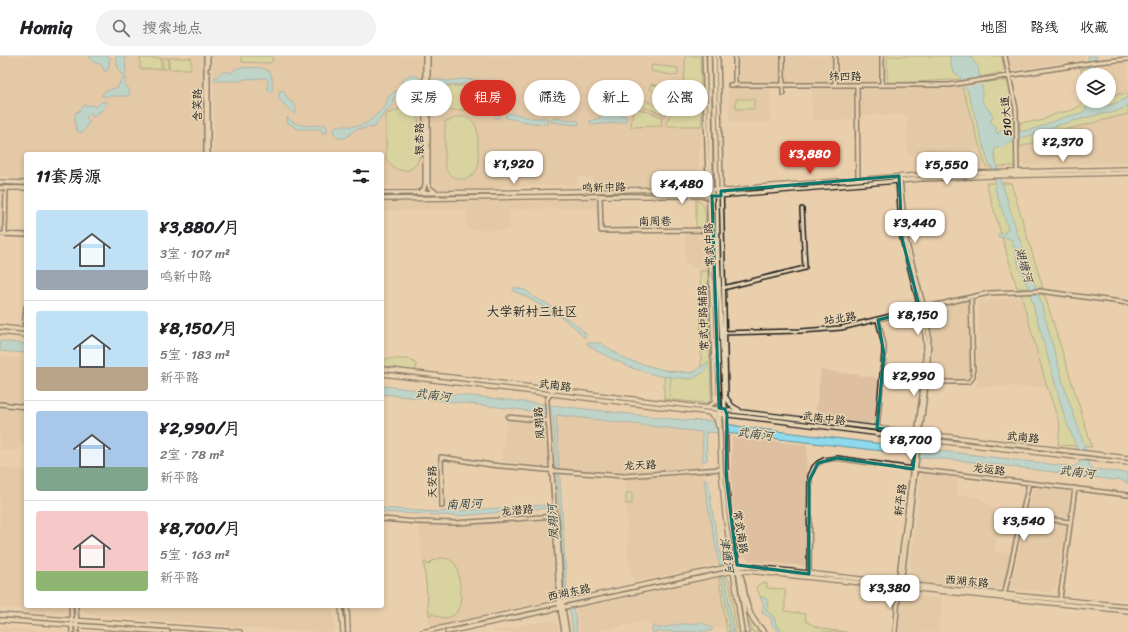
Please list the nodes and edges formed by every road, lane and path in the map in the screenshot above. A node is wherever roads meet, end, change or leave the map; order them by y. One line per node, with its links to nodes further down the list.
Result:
1 (207, 56): 21 (street, 含笑路)
2 (427, 56): 37 (street, 银杏路); 38 (street, 银杏路)
3 (704, 56): 34 (street)
4 (708, 56): 34 (main road, 常武中路)
5 (714, 56): 35 (main road)
6 (718, 56): 35 (street)
7 (735, 56): 15 (street)
8 (783, 56): 16 (street)
9 (835, 56): 17 (street)
10 (882, 56): 18 (street)
11 (1005, 56): 13 (street, 510大道)
12 (1128, 59): 13 (street)
13 (1009, 76): 18 (street, 纬四路); 23 (street, 510大道)
14 (730, 85): 15 (street, 纬四路)
15 (735, 85): 16 (street, 纬四路)
16 (783, 85): 17 (street, 纬四路); 20 (street)
17 (836, 85): 19 (street, 纬四路)
18 (882, 85): 19 (street, 纬四路)
19 (857, 86): 27 (street)
20 (783, 94)
21 (207, 152)
22 (1128, 169): 23 (main road)
23 (1017, 173): 24 (main road); 25 (main road)
24 (1128, 173)
25 (993, 174): 26 (main road, 鸣新中路); 28 (main road, 鸣新中路)
26 (899, 176): 27 (main road, 鸣新中路); 28 (street, 新平路)
27 (858, 179): 35 (main road, 鸣新中路)
28 (899, 181): 40 (main road, 鸣新中路); 57 (street, 新平路)
29 (0, 182): 30 (main road)
30 (24, 183)
31 (0, 188): 32 (main road)
32 (6, 188): 33 (main road); 46 (street)
33 (24, 188)
34 (710, 189): 35 (main road, 鸣新中路); 38 (main road, 鸣新中路); 40 (main road, 常武中路)
35 (719, 190): 40 (main road)
36 (384, 193): 37 (main road, 鸣新中路)
37 (418, 193): 38 (main road, 鸣新中路)
38 (437, 193)
39 (600, 196): 40 (main road, 鸣新中路); 41 (main road, 鸣新中路); 43 (street, 南周巷)
40 (714, 197): 43 (street, 常武中路辅路); 44 (main road, 常武中路); 52 (main road, 常武中路); 53 (street, 常武中路辅路)
41 (384, 199)
42 (802, 209): 53 (street)
43 (709, 230): 48 (street, 常武中路辅路)
44 (713, 233): 48 (main road); 49 (main road, 常武中路)
45 (0, 234): 46 (street)
46 (5, 234): 47 (street)
47 (24, 235)
48 (710, 238): 49 (main road); 50 (street, 常武中路辅路)
49 (714, 241): 51 (main road, 常武中路)
50 (710, 262): 51 (main road); 65 (street, 常武中路辅路)
51 (715, 266): 64 (main road, 常武中路)
52 (720, 284): 53 (main road); 54 (main road, 常武中路)
53 (723, 288): 54 (main road); 62 (street, 常武中路辅路)
54 (720, 292): 62 (main road, 常武中路)
55 (971, 297): 56 (street, 站北路); 57 (street, 站北路); 68 (street)
56 (1128, 303)
57 (922, 309): 58 (street, 站北路); 68 (street, 新平路); 88 (street, 新平路)
58 (878, 320): 62 (street, 站北路); 87 (street)
59 (0, 327): 60 (main road)
60 (24, 330)
61 (0, 332): 63 (main road)
62 (723, 333): 72 (main road, 常武中路)
63 (24, 335)
64 (717, 349): 65 (main road); 74 (main road, 常武中路)
65 (713, 357): 71 (street, 常武中路辅路)
66 (384, 369): 69 (main road, 武南路)
67 (384, 374): 70 (main road, 武南路)
68 (927, 382): 88 (street, 新平路)
69 (555, 389): 70 (street, 凤翔路); 76 (main road, 武南路)
70 (552, 394): 78 (main road, 武南路); 84 (street, 凤翔路)
71 (715, 396): 74 (main road); 76 (street)
72 (725, 396): 77 (main road, 常武中路); 79 (main road)
73 (0, 404): 75 (street)
74 (719, 406): 76 (main road, 武南路); 77 (main road, 武南路); 80 (main road)
75 (24, 407)
76 (706, 407)
77 (725, 409): 79 (main road, 武南中路); 81 (main road, 常武中路)
78 (703, 412): 80 (main road, 武南路); 85 (main road)
79 (745, 412): 87 (main road, 武南中路)
80 (720, 414): 81 (main road, 武南路); 85 (main road)
81 (725, 415): 82 (main road, 武南中路); 86 (main road)
82 (736, 416): 86 (main road); 89 (main road, 武南中路)
83 (508, 417): 84 (street)
84 (548, 418): 95 (street, 凤翔路)
85 (718, 421): 93 (main road, 常武南路)
86 (726, 422): 105 (main road, 常武南路)
87 (877, 428): 88 (main road, 武南中路)
88 (919, 433): 89 (street, 新平路); 91 (main road, 武南路)
89 (918, 439): 92 (main road, 武南路); 94 (street, 新平路)
90 (441, 457): 95 (street, 龙天路); 99 (street, 天安路)
91 (1128, 458)
92 (1128, 463)
93 (721, 469): 95 (street, 龙天路); 104 (main road, 常武南路)
94 (915, 469): 96 (street, 龙运路); 107 (street, 龙运路); 108 (street, 新平路)
95 (556, 471): 100 (street, 凤翔路)
96 (1029, 483): 97 (street, 龙运路); 101 (street)
97 (1075, 488): 98 (street, 龙运路); 103 (street)
98 (1128, 495)
99 (442, 506)
100 (556, 516): 102 (street, 龙潜路); 112 (street, 凤翔路)
101 (1021, 516): 103 (street); 109 (street)
102 (384, 519)
103 (1070, 522): 111 (street)
104 (732, 566): 105 (main road, 常武南路); 106 (main road)
105 (736, 569): 106 (main road); 107 (main road, 西湖东路); 108 (main road, 西湖东路); 135 (main road, 常武南路); 136 (main road, 常武南路); 137 (highway)
106 (719, 571): 112 (main road, 西湖东路); 114 (main road, 西湖东路)
107 (809, 574): 108 (main road, 西湖东路)
108 (900, 585): 109 (main road, 西湖东路); 110 (main road, 西湖东路); 138 (street, 新平路)
109 (1005, 594): 110 (street); 111 (main road, 西湖东路)
110 (1004, 598): 119 (main road, 西湖东路)
111 (1060, 599): 113 (main road, 西湖东路)
112 (560, 603): 114 (street, 凤翔路); 132 (main road, 西湖东路)
113 (1128, 606)
114 (561, 607): 133 (main road, 西湖东路); 134 (street, 凤翔路)
115 (70, 608): 122 (street)
116 (76, 608): 123 (street)
117 (341, 608): 130 (main road)
118 (347, 608): 131 (main road)
119 (1128, 611)
120 (0, 615): 122 (main road)
121 (0, 620): 124 (main road)
122 (71, 620): 123 (main road); 124 (street)
123 (76, 620): 125 (street); 129 (main road)
124 (71, 624): 125 (main road); 126 (street)
125 (76, 625): 127 (street); 128 (main road)
126 (72, 632)
127 (78, 632)
128 (168, 632)
129 (240, 632)
130 (343, 632)
131 (348, 632)
132 (422, 632)
133 (447, 632)
134 (565, 632)
135 (742, 632)
136 (746, 632)
137 (764, 632)
138 (895, 632)

